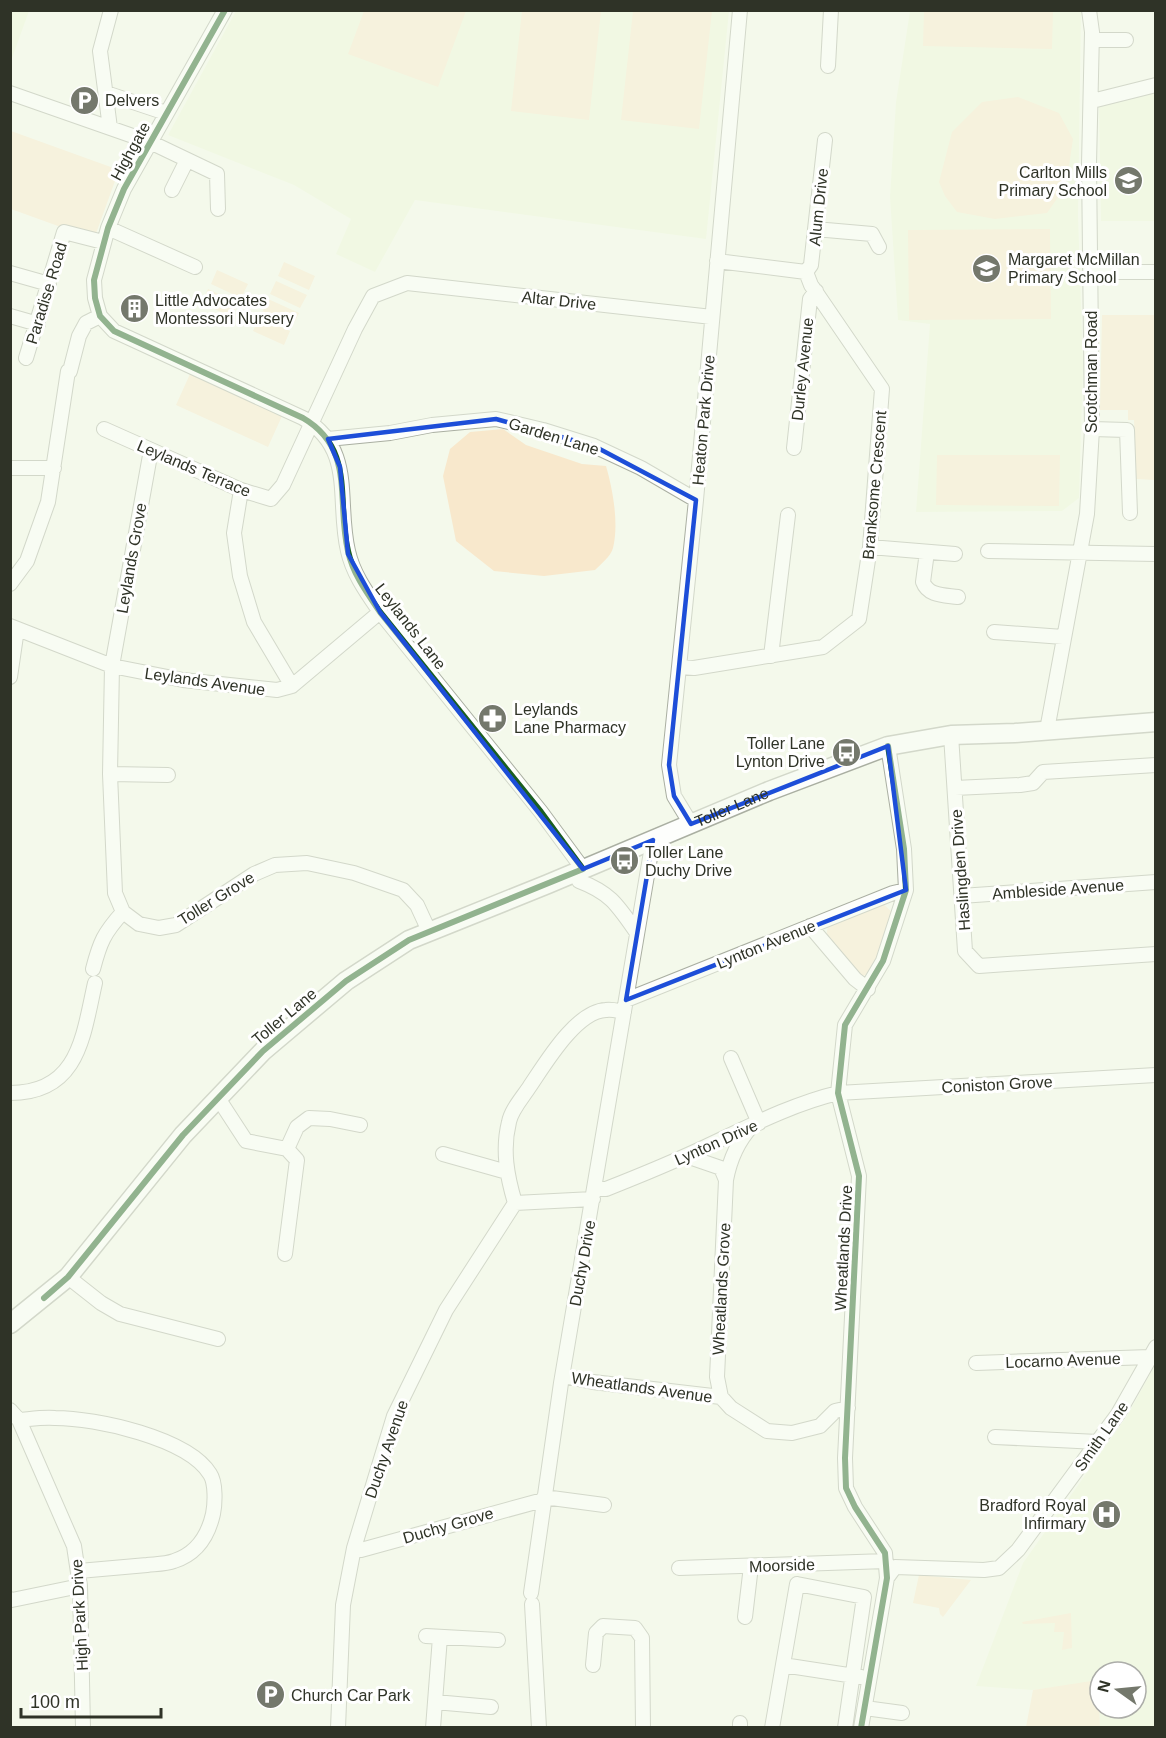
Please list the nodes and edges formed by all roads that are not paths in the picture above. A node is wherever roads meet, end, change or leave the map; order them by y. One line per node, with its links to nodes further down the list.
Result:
1 (111, 10): 11 (street)
2 (225, 10): 13 (street, Highgate)
3 (740, 10): 24 (street, Heaton Park Drive)
4 (831, 10): 8 (street)
5 (1089, 10): 6 (street, Scotchman Road)
6 (1092, 40): 7 (street); 12 (street, Scotchman Road)
7 (1126, 40)
8 (828, 66)
9 (1155, 85): 12 (street)
10 (10, 93): 14 (street)
11 (106, 93): 13 (street); 14 (street)
12 (1092, 101): 27 (street, Scotchman Road)
13 (166, 113): 16 (street, Highgate)
14 (110, 128): 16 (street)
15 (825, 140): 21 (street, Alum Drive)
16 (150, 142): 17 (street); 20 (street, Highgate)
17 (187, 160): 18 (street); 19 (street)
18 (172, 190)
19 (218, 209)
20 (108, 228): 22 (street, Highgate); 25 (street)
21 (815, 229): 23 (street); 26 (street, Alum Drive)
22 (103, 242): 30 (street, Paradise Road); 33 (street, Highgate)
23 (879, 247)
24 (717, 261): 26 (street); 34 (street, Heaton Park Drive)
25 (195, 267)
26 (806, 272): 31 (street, Branksome Crescent)
27 (1091, 272): 28 (street); 39 (street, Scotchman Road)
28 (1155, 272)
29 (10, 273): 30 (street)
30 (49, 284): 35 (street, Paradise Road)
31 (816, 291): 41 (street, Durley Avenue); 49 (street, Branksome Crescent)
32 (10, 316): 35 (street)
33 (100, 316): 37 (street, Leylands Lane); 44 (street)
34 (712, 317): 37 (street, Altar Drive); 46 (street, Heaton Park Drive)
35 (38, 324): 36 (street, Paradise Road)
36 (26, 358)
37 (313, 423): 40 (street, Leylands Lane); 45 (street, Leylands Terrace)
38 (104, 429): 42 (street, Leylands Terrace)
39 (1092, 429): 47 (street); 52 (street, Scotchman Road)
40 (328, 439): 46 (street, Garden Lane); 57 (street, Leylands Lane)
41 (794, 448)
42 (151, 450): 45 (street, Leylands Terrace); 62 (street, Leylands Grove)
43 (10, 468): 44 (street)
44 (54, 468): 55 (street)
45 (241, 490): 65 (street)
46 (696, 500): 63 (street, Heaton Park Drive)
47 (1130, 513)
48 (788, 515): 61 (street)
49 (870, 547): 51 (street); 61 (street, Branksome Crescent)
50 (988, 551): 52 (street)
51 (927, 552): 53 (street); 56 (street)
52 (1079, 552): 54 (street); 60 (street, Scotchman Road)
53 (955, 554)
54 (1155, 554)
55 (10, 584)
56 (957, 597)
57 (380, 612): 65 (street); 76 (street, Leylands Lane)
58 (14, 627): 62 (street, Leylands Avenue); 64 (street)
59 (994, 632): 60 (street)
60 (1063, 636): 67 (street, Scotchman Road)
61 (771, 656): 63 (street, Branksome Crescent)
62 (112, 666): 65 (street, Leylands Avenue); 71 (street)
63 (679, 667): 74 (street, Heaton Park Drive)
64 (10, 677)
65 (292, 686)
66 (1155, 722): 67 (main road, Toller Lane)
67 (1047, 730): 68 (main road, Toller Lane)
68 (951, 735): 69 (main road, Toller Lane); 73 (street, Haslingden Drive)
69 (888, 746): 74 (main road, Toller Lane); 78 (street, Wheatlands Drive)
70 (1155, 765): 73 (street)
71 (110, 774): 72 (street); 80 (street)
72 (168, 775)
73 (955, 788): 79 (street, Haslingden Drive)
74 (691, 824): 75 (main road, Toller Lane)
75 (652, 840): 76 (main road, Toller Lane); 83 (street, Duchy Drive)
76 (581, 875): 82 (main road, Toller Lane); 83 (street)
77 (1155, 882): 79 (street, Ambleside Avenue)
78 (906, 890): 81 (street, Lynton Avenue); 85 (street, Wheatlands Drive)
79 (961, 896): 84 (street, Haslingden Drive)
80 (123, 912): 82 (street, Toller Grove); 89 (street)
81 (810, 926): 85 (street); 86 (street, Lynton Avenue)
82 (429, 931): 91 (main road, Toller Lane)
83 (637, 933): 86 (street, Duchy Drive)
84 (1155, 954)
85 (868, 989): 90 (street, Wheatlands Drive)
86 (625, 1006): 97 (street, Lynton Avenue); 99 (street, Duchy Drive)
87 (731, 1058): 92 (street)
88 (1155, 1075): 90 (street, Coniston Grove)
89 (10, 1093)
90 (838, 1093): 92 (street, Lynton Drive); 109 (street, Wheatlands Drive)
91 (218, 1098): 94 (street); 102 (main road, Toller Lane)
92 (756, 1124): 96 (street, Lynton Drive); 98 (street, Wheatlands Grove)
93 (360, 1125): 94 (street)
94 (287, 1149): 101 (street)
95 (443, 1154): 97 (street)
96 (686, 1156): 98 (street); 99 (street, Lynton Drive)
97 (507, 1172): 100 (street, Lynton Avenue)
98 (726, 1180): 108 (street, Wheatlands Grove)
99 (594, 1194): 100 (street); 107 (street, Duchy Drive)
100 (515, 1203): 115 (street, Duchy Avenue)
101 (285, 1254)
102 (68, 1277): 103 (main road, Toller Lane); 104 (street)
103 (10, 1324)
104 (218, 1339)
105 (1153, 1352): 106 (street, Locarno Avenue); 112 (street, Smith Lane)
106 (976, 1363)
107 (562, 1376): 108 (street, Wheatlands Avenue); 113 (street, Duchy Drive)
108 (721, 1397): 109 (street)
109 (848, 1408): 116 (street, Wheatlands Drive)
110 (15, 1415): 119 (street, High Park Drive); 119 (street)
111 (995, 1437): 112 (street)
112 (1098, 1442): 120 (street, Smith Lane)
113 (543, 1498): 114 (street); 115 (street, Duchy Grove); 136 (street, Duchy Drive)
114 (604, 1505)
115 (354, 1548): 134 (street, Duchy Avenue)
116 (886, 1561): 117 (street, Moorside); 120 (street, Wheatlands Drive)
117 (751, 1566): 118 (street, Moorside); 123 (street)
118 (679, 1568)
119 (79, 1571): 121 (street, High Park Drive)
120 (887, 1578): 128 (street, Wheatlands Drive)
121 (80, 1586): 122 (street); 133 (street, High Park Drive)
122 (10, 1599)
123 (745, 1617)
124 (498, 1640): 129 (street)
125 (593, 1665): 137 (street)
126 (783, 1665): 127 (street); 127 (street); 138 (street)
127 (854, 1676): 128 (street); 139 (street)
128 (870, 1678): 131 (street, Wheatlands Drive)
129 (435, 1702): 130 (street); 135 (street)
130 (491, 1707)
131 (865, 1708): 132 (street); 140 (street, Wheatlands Drive)
132 (902, 1713)
133 (83, 1728)
134 (338, 1728)
135 (433, 1728)
136 (539, 1728)
137 (643, 1728)
138 (771, 1728)
139 (845, 1728)
140 (861, 1728)

